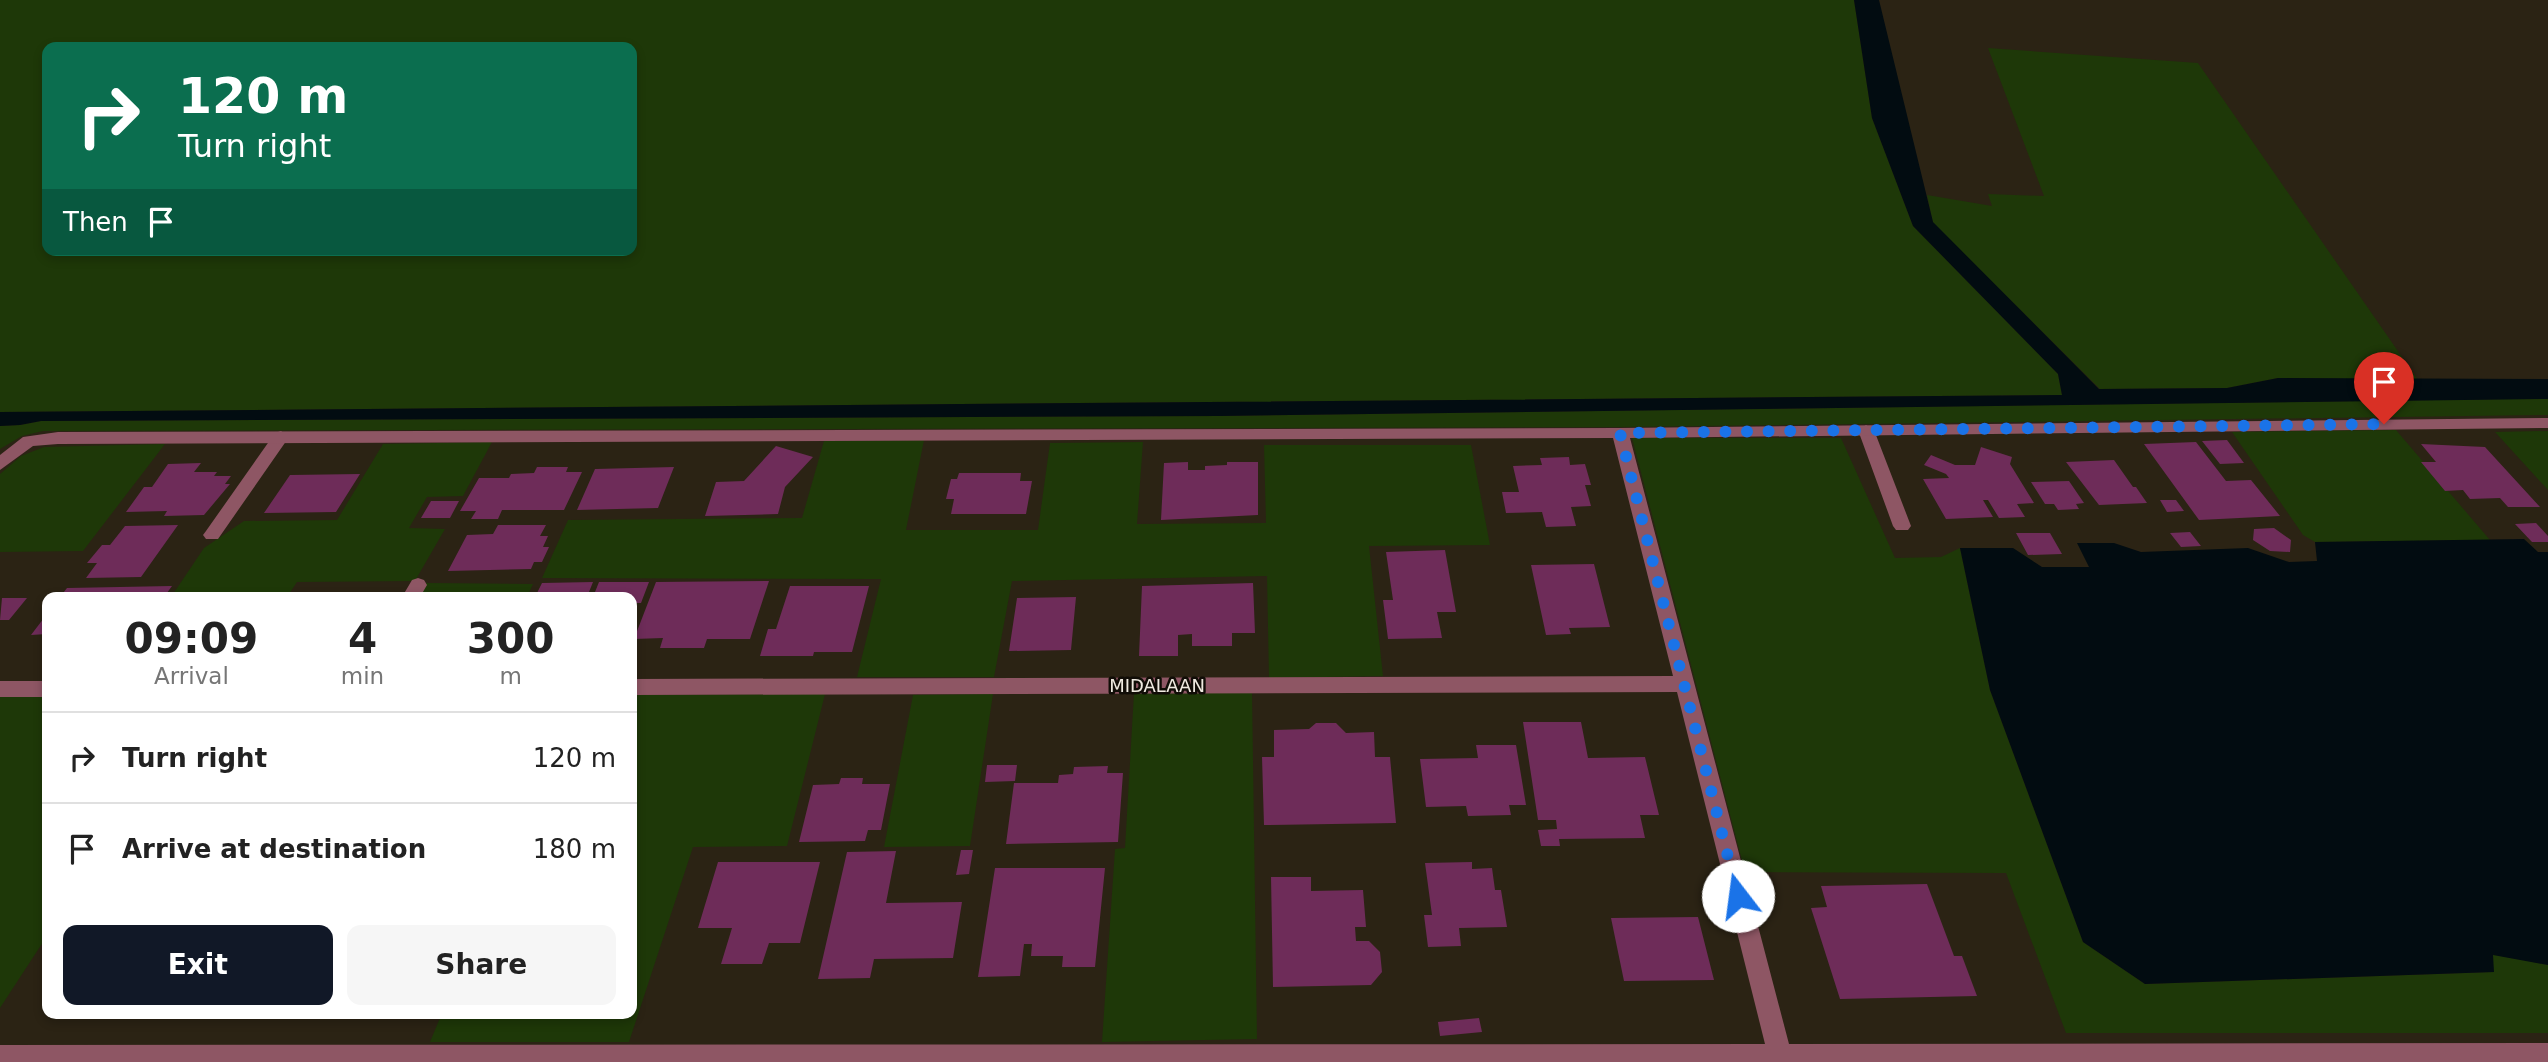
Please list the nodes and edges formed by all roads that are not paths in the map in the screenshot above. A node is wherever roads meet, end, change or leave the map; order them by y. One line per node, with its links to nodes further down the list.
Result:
1 (2548, 423): 2 (street)
2 (1866, 430): 3 (street); 6 (street)
3 (1620, 433): 4 (street); 8 (street)
4 (281, 437): 5 (street); 7 (street)
5 (0, 464)
6 (1902, 526)
7 (212, 535)
8 (1683, 684): 9 (street, MIDALAAN); 12 (street)
9 (637, 687)
10 (0, 689): 11 (street)
11 (42, 689)
12 (1780, 1055): 13 (street); 14 (street)
13 (2548, 1055)
14 (0, 1057)

